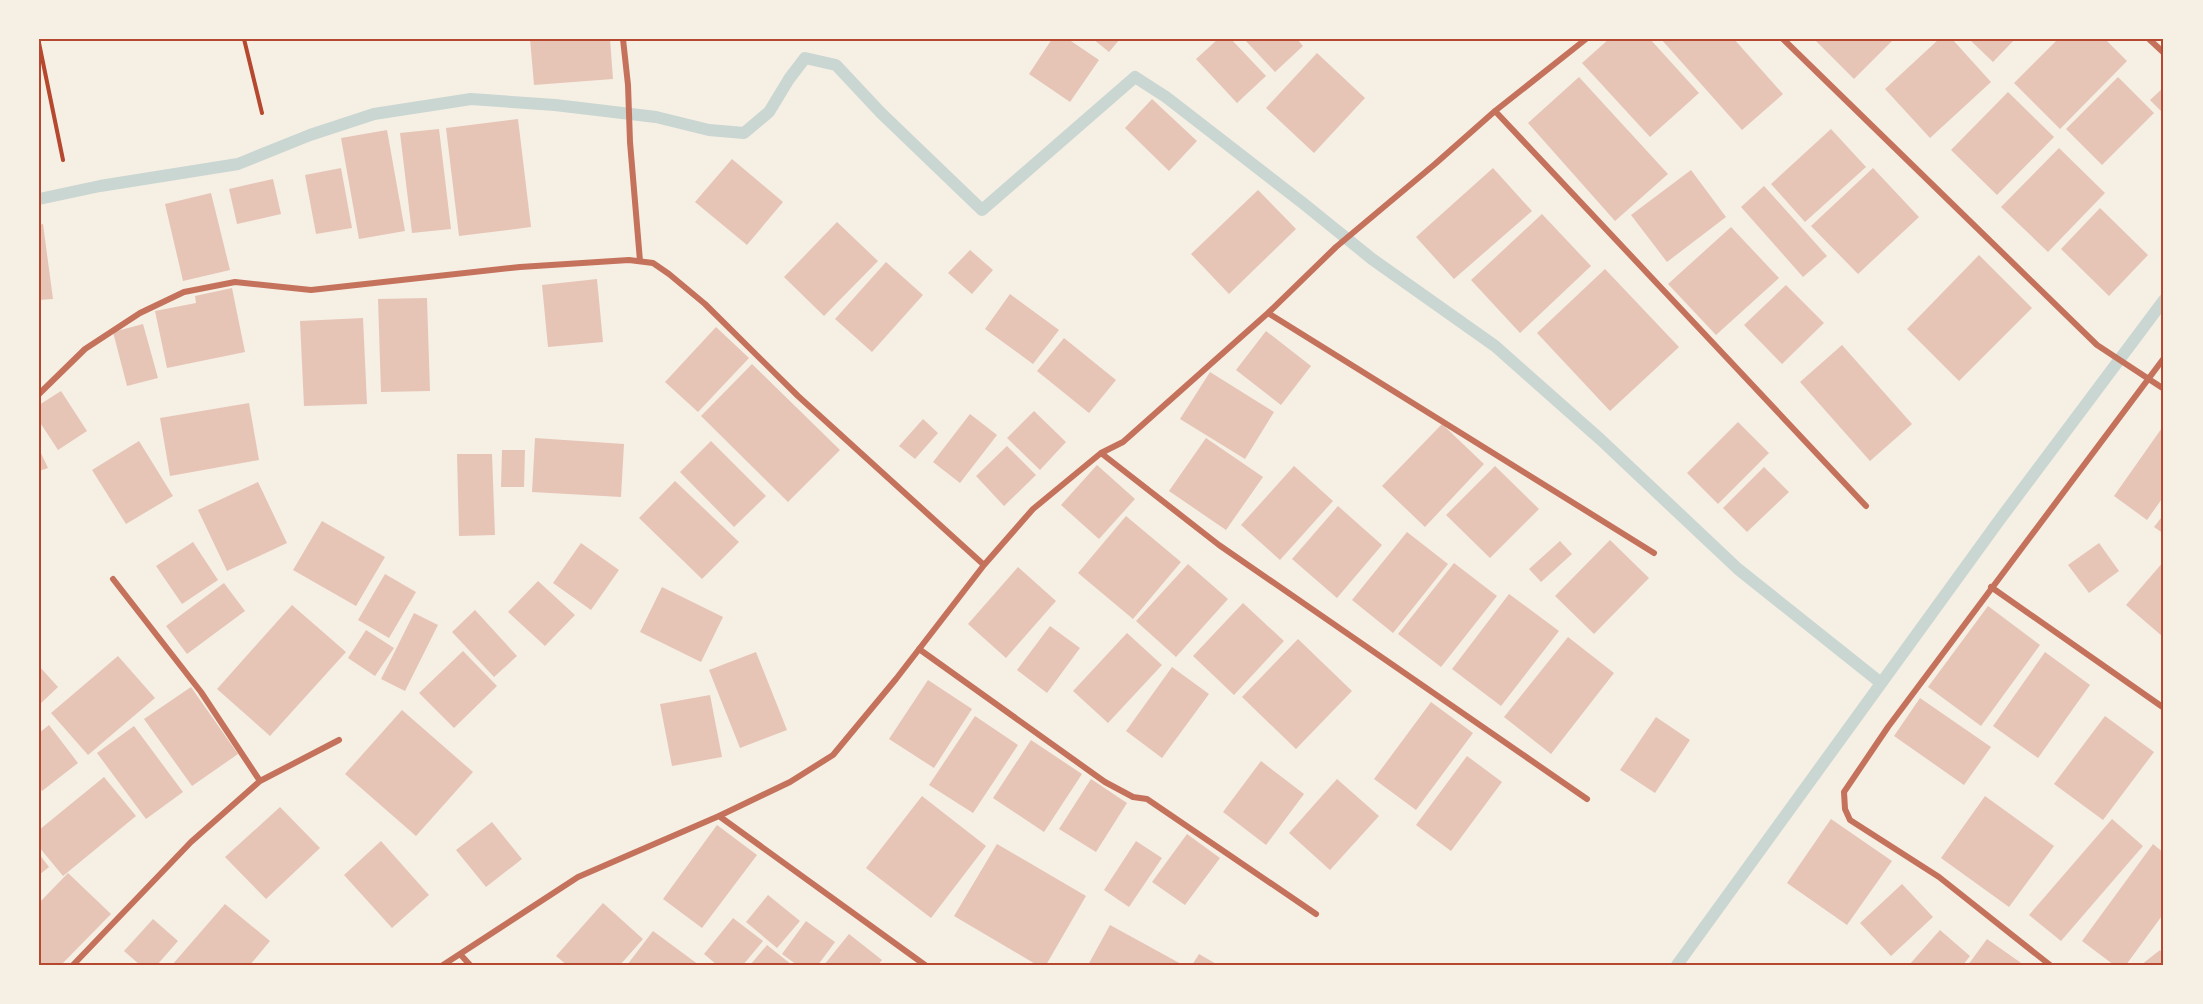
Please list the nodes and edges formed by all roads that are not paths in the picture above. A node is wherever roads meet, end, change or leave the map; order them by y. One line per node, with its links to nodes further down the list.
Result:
1 (623, 39): 7 (street)
2 (1586, 39): 6 (street)
3 (1783, 39): 10 (street)
4 (2149, 39): 5 (street)
5 (2164, 52)
6 (1495, 111): 8 (street); 14 (street)
7 (640, 261): 12 (street); 16 (street)
8 (1268, 313): 13 (street); 15 (street)
9 (2164, 358): 10 (street)
10 (2150, 378): 11 (street); 18 (street)
11 (2164, 389)
12 (39, 394)
13 (1101, 453): 16 (street); 23 (street)
14 (1866, 507)
15 (1654, 553)
16 (984, 566): 19 (street)
17 (113, 579): 22 (street)
18 (1991, 587): 20 (street); 31 (street)
19 (919, 649): 24 (street); 25 (street)
20 (2164, 708)
21 (339, 740): 22 (street)
22 (260, 781): 27 (street)
23 (1587, 800)
24 (719, 816): 26 (street); 30 (street)
25 (1316, 914)
26 (460, 954): 28 (street); 29 (street)
27 (73, 965)
28 (443, 965)
29 (470, 965)
30 (925, 965)
31 (2050, 965)

